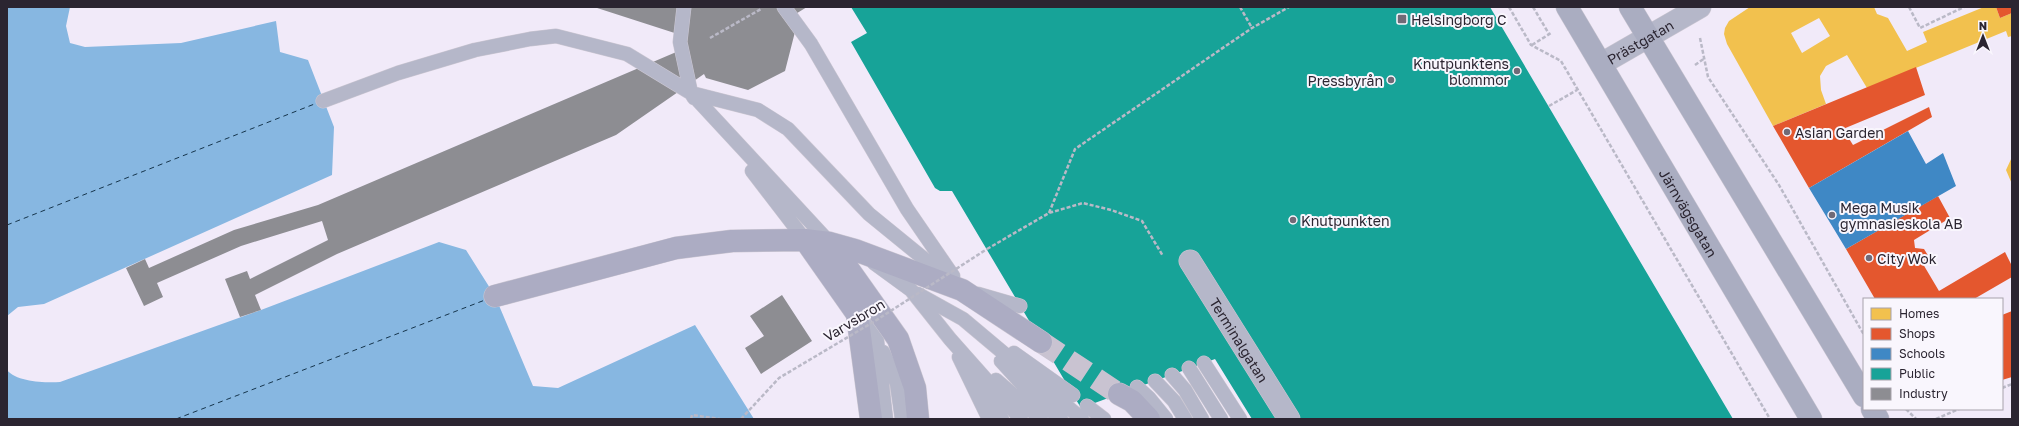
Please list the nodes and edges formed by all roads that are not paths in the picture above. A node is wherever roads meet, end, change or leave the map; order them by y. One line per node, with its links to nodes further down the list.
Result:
1 (684, 7): 8 (lane)
2 (784, 7): 15 (lane)
3 (1567, 7): 7 (main road, Järnvägsgatan)
4 (1630, 7): 6 (main road)
5 (1693, 11): 6 (street, Prästgatan)
6 (1647, 37): 7 (street, Prästgatan); 29 (main road)
7 (1601, 64): 50 (main road, Järnvägsgatan)
8 (691, 93): 9 (lane); 10 (lane); 11 (lane); 15 (lane)
9 (323, 101)
10 (806, 240): 11 (highway); 16 (highway); 18 (highway)
11 (830, 243): 12 (highway); 36 (highway)
12 (855, 250): 14 (lane); 15 (highway)
13 (1190, 261): 49 (street, Terminalgatan)
14 (911, 290): 19 (lane); 21 (lane)
15 (962, 290): 17 (lane); 20 (lane); 23 (highway)
16 (495, 296)
17 (1017, 300)
18 (857, 314): 22 (lane); 33 (highway)
19 (963, 319): 30 (lane); 32 (lane); 41 (lane)
20 (1029, 320)
21 (950, 339): 37 (lane); 38 (lane); 39 (lane); 40 (lane)
22 (878, 341): 34 (lane); 35 (lane)
23 (1041, 342)
24 (1204, 363): 48 (lane)
25 (1189, 368): 47 (lane)
26 (1172, 375): 46 (lane)
27 (1155, 381): 45 (lane)
28 (1128, 391): 43 (highway); 44 (lane)
29 (1863, 394)
30 (1073, 395)
31 (1873, 410): 51 (main road)
32 (1085, 413): 42 (lane)
33 (871, 419)
34 (886, 419)
35 (902, 419)
36 (918, 419)
37 (989, 419)
38 (1002, 419)
39 (1022, 419)
40 (1041, 419)
41 (1061, 419)
42 (1104, 419)
43 (1150, 419)
44 (1166, 419)
45 (1185, 419)
46 (1202, 419)
47 (1221, 419)
48 (1240, 419)
49 (1290, 419)
50 (1810, 419)
51 (1878, 419)

